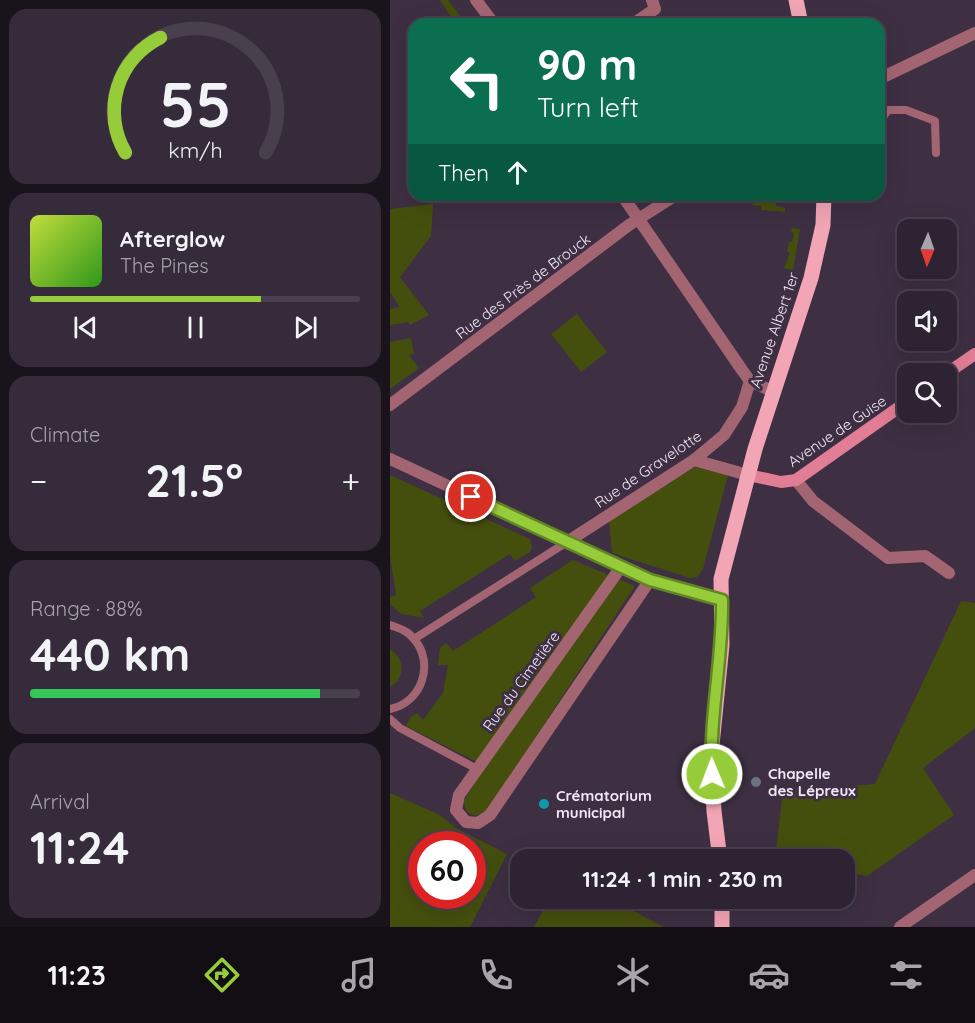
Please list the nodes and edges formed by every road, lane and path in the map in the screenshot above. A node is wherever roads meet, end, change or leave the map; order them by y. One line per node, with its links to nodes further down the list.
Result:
1 (476, 0): 4 (street)
2 (652, 0): 5 (street)
3 (796, 0): 6 (main road)
4 (490, 18)
5 (642, 18)
6 (800, 18)
7 (975, 34): 8 (street)
8 (885, 76)
9 (885, 114): 10 (lane)
10 (936, 153)
11 (626, 201): 14 (street)
12 (666, 201): 14 (street, Rue des Près de Brouck)
13 (823, 201): 18 (main road, Avenue Albert 1er)
14 (639, 218): 17 (street); 19 (street, Rue des Près de Brouck)
15 (975, 354): 16 (street)
16 (957, 366)
17 (750, 381): 18 (street); 22 (street, Rue de Gravelotte)
18 (772, 391): 23 (main road, Avenue Albert 1er)
19 (390, 405)
20 (897, 409): 24 (street, Avenue de Guise)
21 (390, 459): 25 (street)
22 (693, 460): 23 (street); 25 (street, Rue de Gravelotte)
23 (747, 475): 24 (street, Avenue de Guise); 29 (main road, Avenue Albert 1er)
24 (796, 480): 27 (street)
25 (567, 542): 26 (street); 31 (lane)
26 (621, 567): 28 (street); 34 (street, Rue du Cimetière)
27 (949, 573)
28 (650, 580): 29 (street); 34 (street, Rue du Cimetière)
29 (722, 600): 35 (main road, Avenue Albert 1er)
30 (390, 625): 31 (lane)
31 (414, 639): 32 (lane)
32 (390, 709)
33 (390, 719): 34 (lane)
34 (477, 769)
35 (719, 849)
36 (975, 875): 39 (street)
37 (722, 909): 38 (main road)
38 (722, 927)
39 (900, 927)

